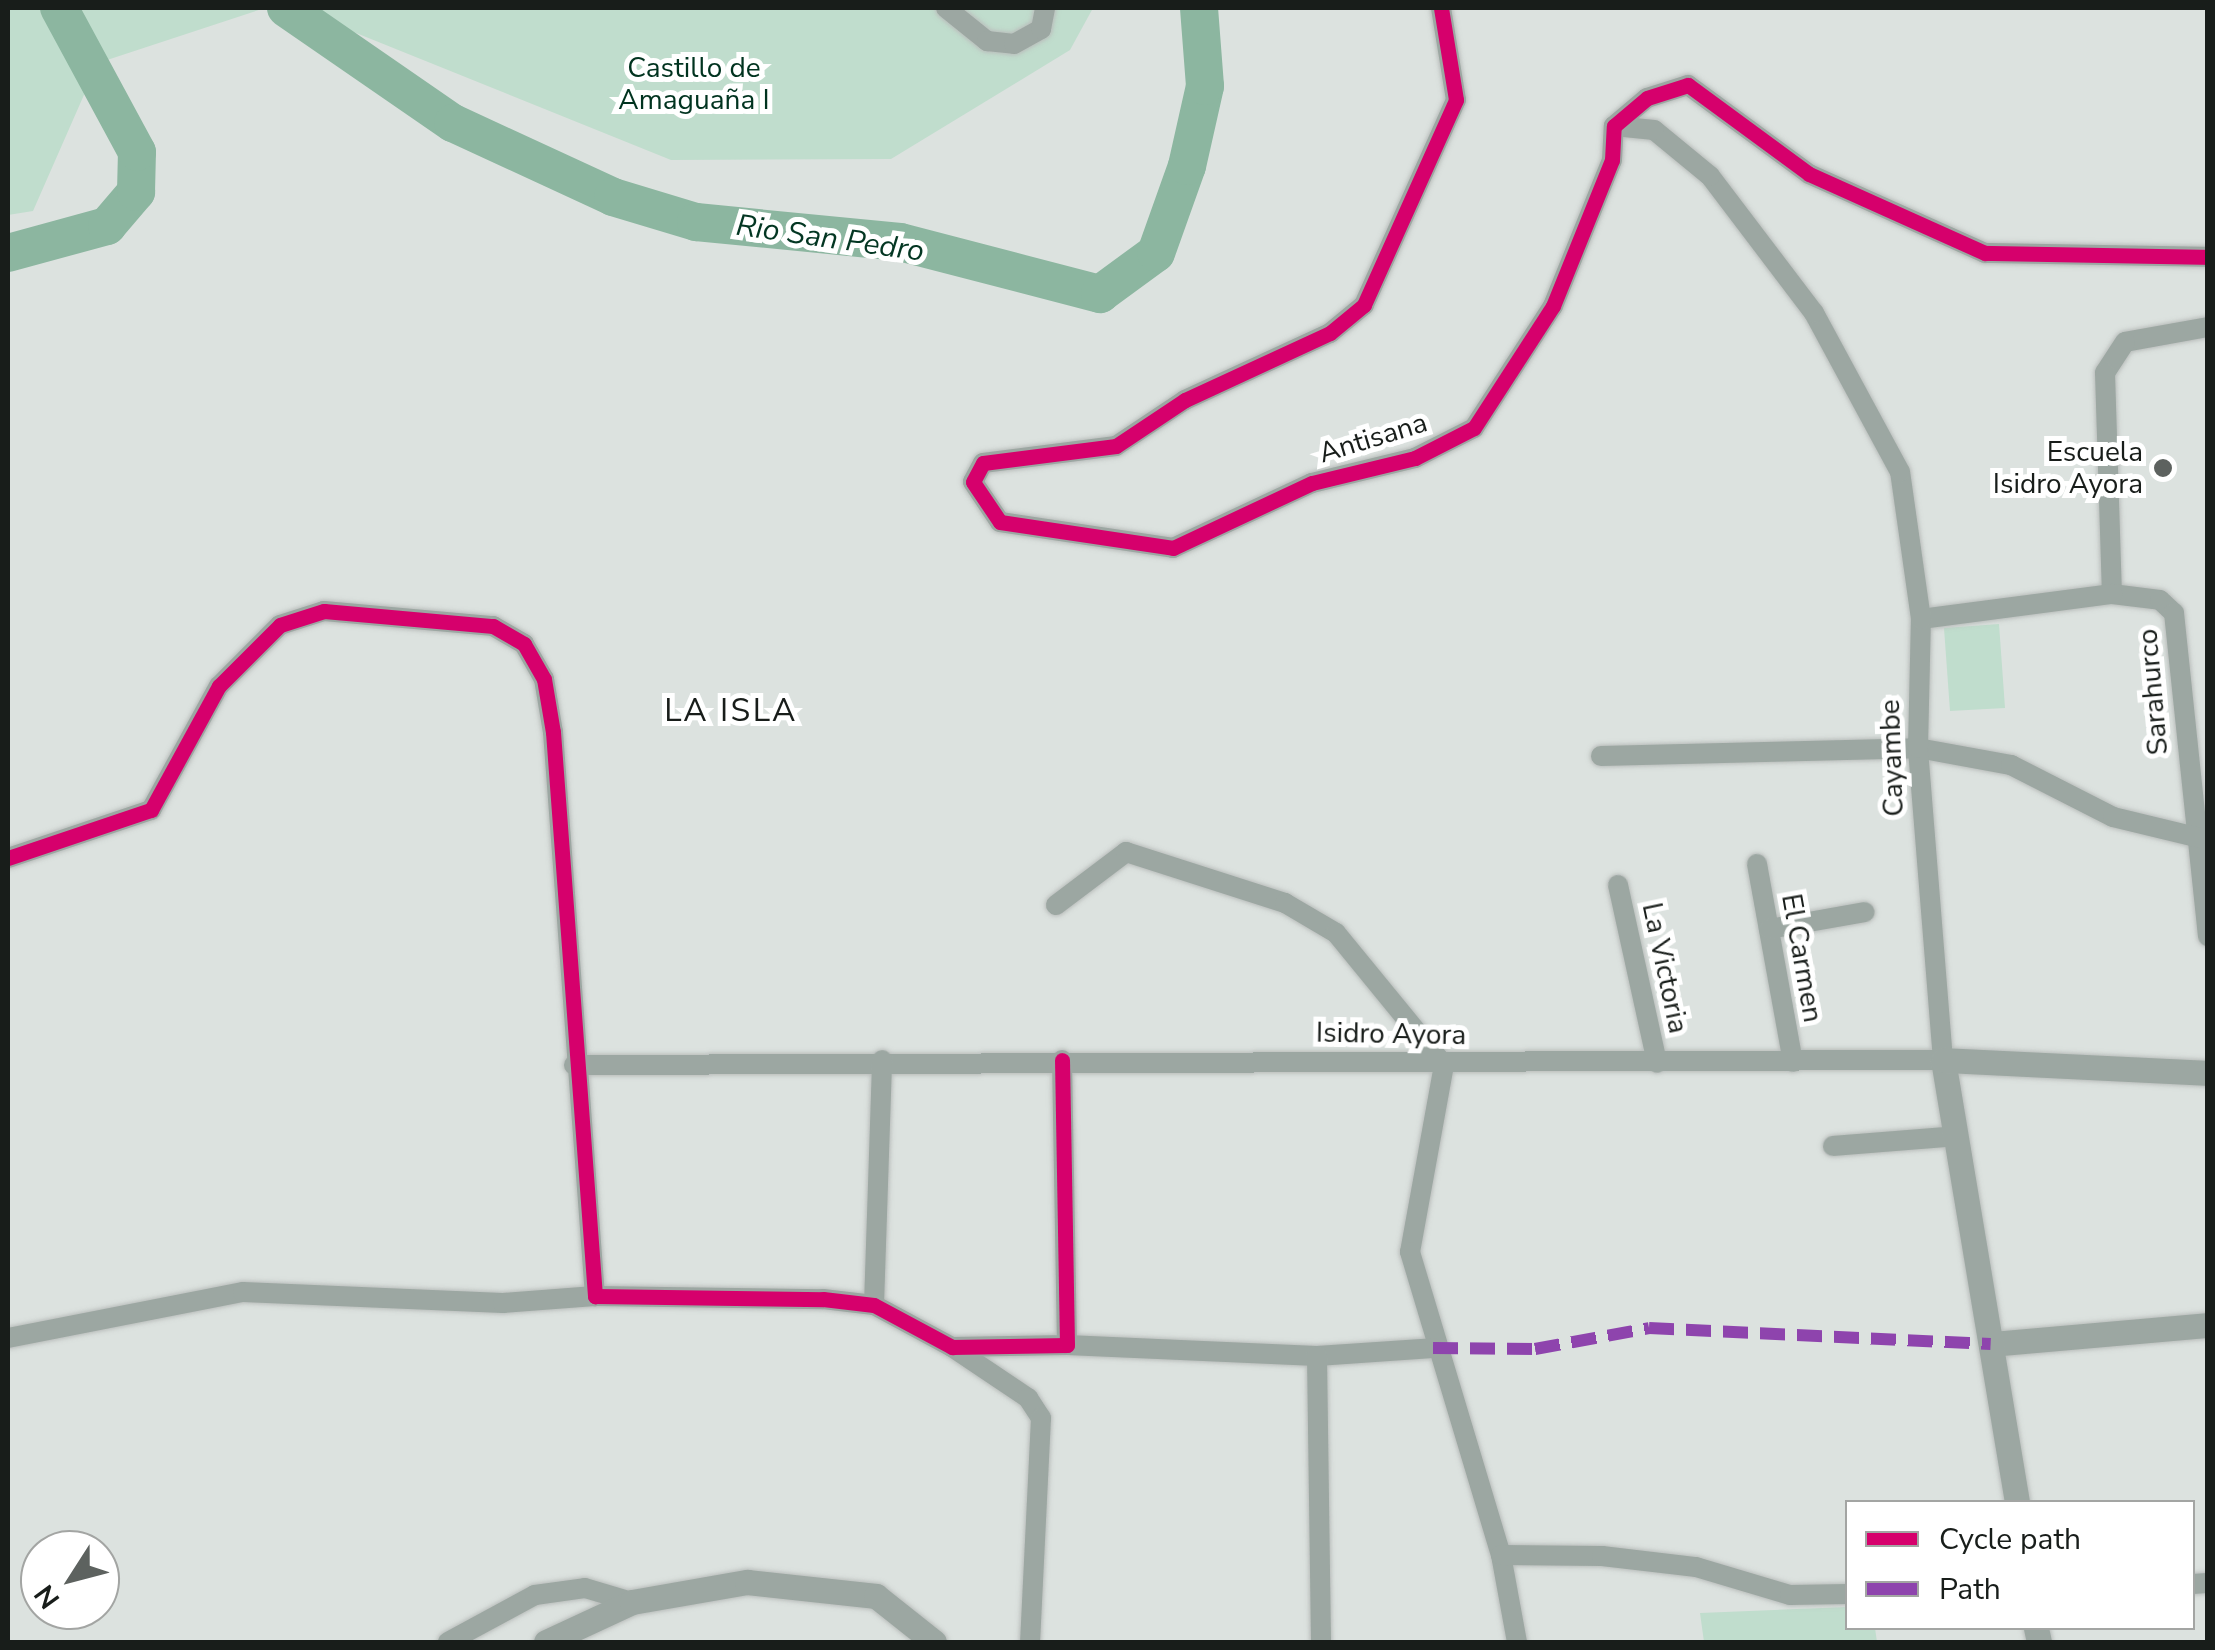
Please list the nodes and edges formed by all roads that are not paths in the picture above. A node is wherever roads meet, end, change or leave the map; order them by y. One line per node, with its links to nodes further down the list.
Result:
1 (946, 8): 2 (street)
2 (1045, 8)
3 (1441, 8): 4 (street, Antisana)
4 (1614, 126): 5 (street); 8 (street, Cayambe)
5 (2208, 257)
6 (2208, 327): 7 (street, Sarahurco)
7 (2112, 594): 8 (street); 11 (street, Sarahurco)
8 (1921, 619): 9 (street, Cayambe)
9 (1918, 748): 10 (street); 11 (street); 21 (street, Cayambe)
10 (1601, 756)
11 (2200, 841): 18 (street, Sarahurco)
12 (8, 858): 24 (street)
13 (1757, 864): 17 (street, El Carmen)
14 (1618, 885): 23 (street, La Victoria)
15 (1056, 905): 25 (street)
16 (1865, 912): 17 (street)
17 (1769, 930): 22 (street, El Carmen)
18 (2208, 936)
19 (882, 1060): 20 (street, Isidro Ayora); 24 (street, Isidro Ayora); 30 (street)
20 (1062, 1060): 25 (street, Isidro Ayora); 34 (street)
21 (1943, 1060): 22 (street, Isidro Ayora); 26 (street, Isidro Ayora); 27 (street, Cayambe)
22 (1793, 1062): 23 (street, Isidro Ayora)
23 (1657, 1063): 25 (street, Isidro Ayora)
24 (574, 1064): 29 (street)
25 (1444, 1065): 36 (street)
26 (2208, 1073)
27 (1958, 1136): 28 (street); 33 (street, Cayambe)
28 (1833, 1146)
29 (594, 1296): 30 (street); 32 (street)
30 (874, 1306): 35 (street)
31 (2208, 1324): 33 (street)
32 (8, 1338)
33 (1991, 1344): 38 (street, Cayambe)
34 (1067, 1345): 35 (street); 37 (street)
35 (952, 1347): 45 (street)
36 (1433, 1348): 37 (street); 39 (street)
37 (1318, 1356): 46 (street)
38 (2016, 1500)
39 (1500, 1554): 40 (street); 47 (street)
40 (1845, 1594)
41 (632, 1602): 42 (street); 43 (street); 44 (street)
42 (448, 1642)
43 (546, 1642)
44 (934, 1642)
45 (1030, 1642)
46 (1321, 1642)
47 (1517, 1642)

